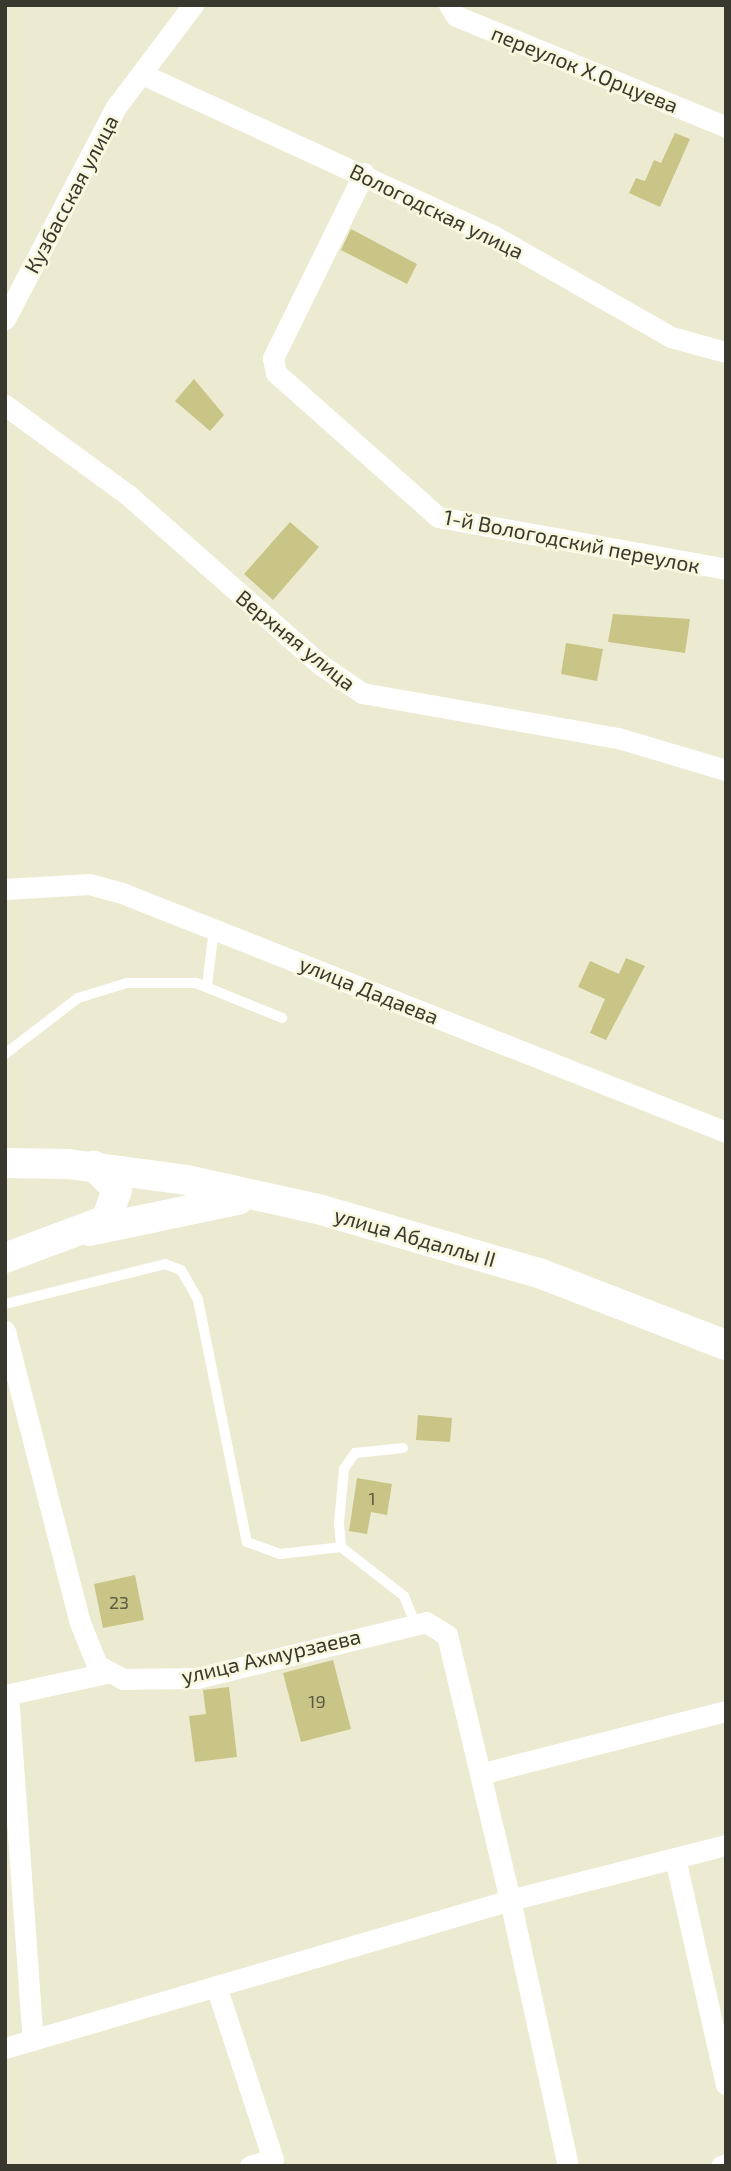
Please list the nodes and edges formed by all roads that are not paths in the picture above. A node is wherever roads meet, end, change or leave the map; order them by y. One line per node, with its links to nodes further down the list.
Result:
1 (193, 5): 3 (street, Кузбасская улица)
2 (449, 5): 4 (street, переулок Х.Орцуева)
3 (144, 75): 5 (street, Вологодская улица); 6 (street, Кузбасская улица)
4 (726, 127)
5 (364, 173): 7 (street, Вологодская улица); 9 (street, 1-й Вологодский переулок)
6 (5, 319)
7 (726, 352)
8 (5, 405): 10 (street, Верхняя улица)
9 (726, 569)
10 (726, 770)
11 (5, 889): 12 (street, улица Дадаева)
12 (214, 929): 13 (lane); 16 (street, улица Дадаева)
13 (207, 986): 14 (lane); 15 (lane)
14 (282, 1018)
15 (5, 1054)
16 (726, 1132)
17 (5, 1163): 18 (street, улица Абдаллы II)
18 (94, 1167): 19 (street, улица Абдаллы II); 20 (street)
19 (274, 1199): 20 (street); 24 (street, улица Абдаллы II)
20 (89, 1231): 21 (street)
21 (5, 1258)
22 (5, 1304): 26 (lane)
23 (5, 1331): 28 (street)
24 (726, 1345)
25 (403, 1448): 26 (lane)
26 (341, 1547): 27 (lane)
27 (414, 1621): 28 (street, улица Ахмурзаева); 31 (street)
28 (107, 1673): 29 (street)
29 (7, 1695): 36 (street)
30 (726, 1711): 31 (street)
31 (480, 1774): 34 (street)
32 (726, 1845): 33 (street)
33 (675, 1858): 34 (street); 38 (street)
34 (510, 1900): 35 (street); 42 (street)
35 (216, 1986): 36 (street); 39 (street)
36 (33, 2040): 37 (street)
37 (5, 2048)
38 (726, 2084)
39 (275, 2162): 41 (street)
40 (726, 2164): 43 (street)
41 (250, 2166)
42 (568, 2166)
43 (720, 2166)

